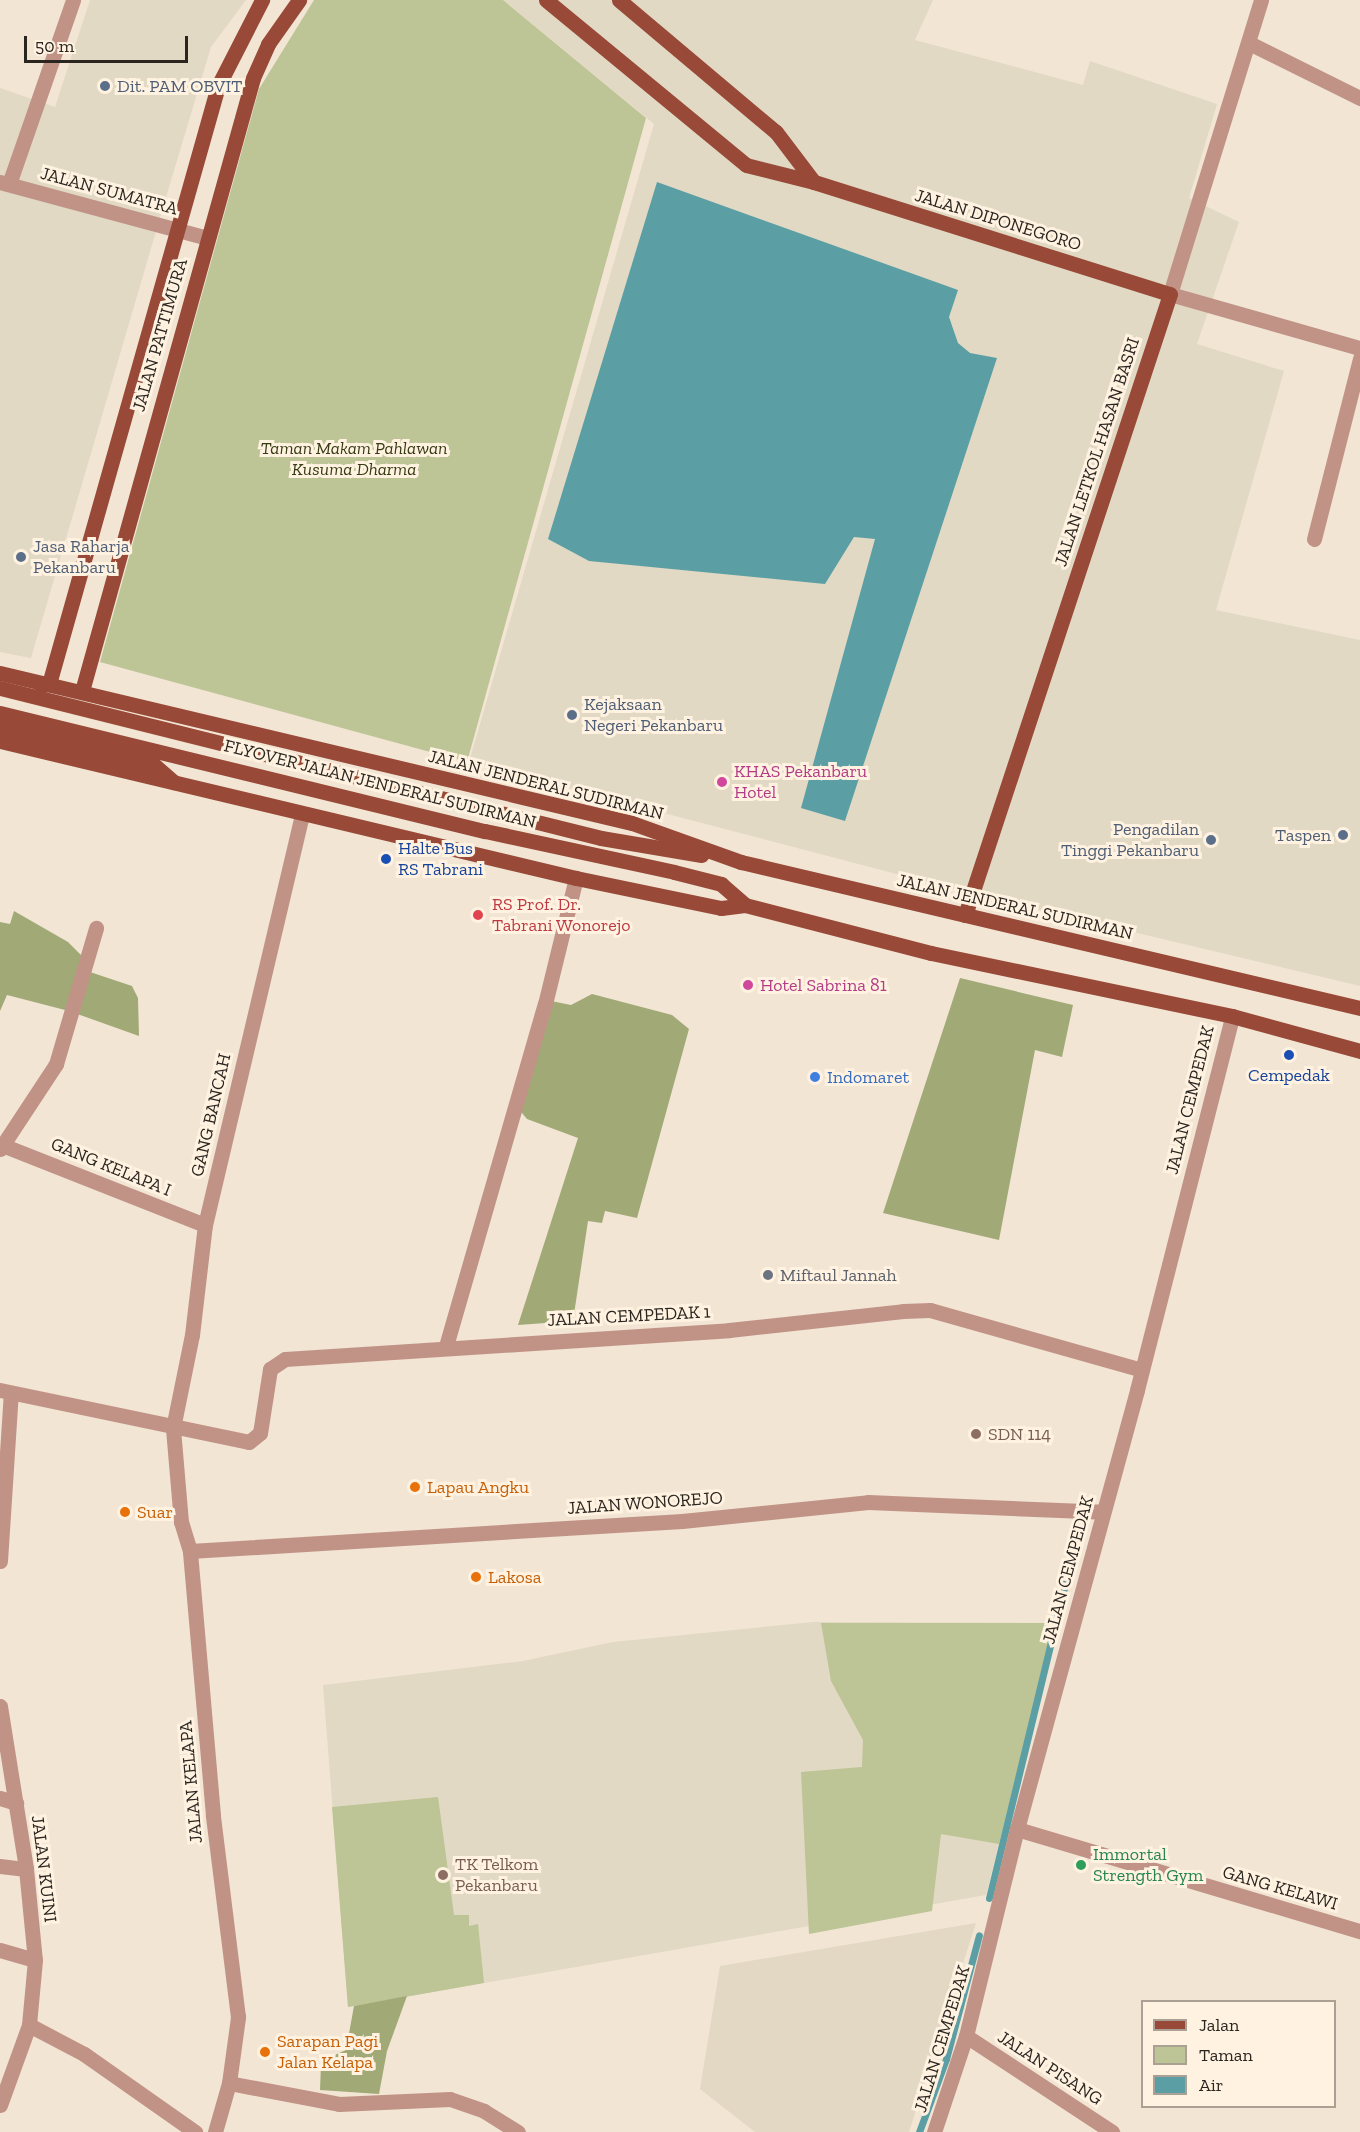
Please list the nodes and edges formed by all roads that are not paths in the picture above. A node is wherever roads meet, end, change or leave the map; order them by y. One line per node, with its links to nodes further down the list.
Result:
1 (73, 0): 10 (street)
2 (262, 0): 11 (main road, JALAN PATTIMURA)
3 (299, 0): 12 (main road, JALAN PATTIMURA)
4 (546, 0): 9 (main road, JALAN DIPONEGORO)
5 (619, 0): 9 (main road)
6 (1261, 0): 7 (street, JALAN LETKOL HASAN BASRI)
7 (1249, 43): 8 (street); 13 (street, JALAN LETKOL HASAN BASRI)
8 (1360, 98)
9 (814, 182): 13 (main road, JALAN DIPONEGORO)
10 (4, 183): 11 (street, JALAN SUMATRA)
11 (176, 230): 12 (street, JALAN SUMATRA); 19 (main road, JALAN PATTIMURA)
12 (207, 238): 21 (main road, JALAN PATTIMURA)
13 (1170, 294): 14 (street); 30 (main road, JALAN LETKOL HASAN BASRI)
14 (1360, 348)
15 (1360, 358): 16 (street)
16 (1314, 539)
17 (0, 673): 19 (main road, JALAN JENDERAL SUDIRMAN)
18 (0, 682): 19 (main road)
19 (48, 684): 21 (main road, JALAN JENDERAL SUDIRMAN)
20 (0, 688): 27 (main road, FLYOVER JALAN JENDERAL SUDIRMAN)
21 (82, 691): 27 (main road, JALAN JENDERAL SUDIRMAN)
22 (0, 713): 29 (main road, FLYOVER JALAN JENDERAL SUDIRMAN)
23 (0, 727): 25 (main road)
24 (0, 741): 25 (main road)
25 (176, 783): 26 (main road)
26 (302, 814): 28 (main road); 36 (street, GANG BANCAH)
27 (741, 862): 30 (main road, JALAN JENDERAL SUDIRMAN)
28 (576, 878): 29 (main road); 37 (street)
29 (745, 904): 33 (main road)
30 (965, 915): 32 (main road, JALAN JENDERAL SUDIRMAN)
31 (96, 928): 35 (street)
32 (1360, 1008)
33 (1232, 1017): 34 (main road); 38 (street, JALAN CEMPEDAK)
34 (1360, 1051)
35 (1, 1147): 36 (street, GANG KELAPA I)
36 (205, 1225): 40 (street, GANG BANCAH)
37 (446, 1346): 38 (street, JALAN CEMPEDAK 1); 40 (street, JALAN CEMPEDAK 1)
38 (1142, 1370): 41 (street, JALAN CEMPEDAK)
39 (6, 1392): 40 (street); 43 (street)
40 (173, 1428): 42 (street, JALAN KELAPA)
41 (1103, 1512): 42 (street, JALAN WONOREJO); 47 (street, JALAN CEMPEDAK)
42 (190, 1551): 55 (street, JALAN KELAPA)
43 (0, 1561)
44 (0, 1706): 46 (street, JALAN KUINI)
45 (0, 1798): 46 (street)
46 (16, 1803): 49 (street, JALAN KUINI)
47 (1017, 1830): 50 (street, GANG KELAWI); 54 (street, JALAN CEMPEDAK)
48 (0, 1866): 49 (street)
49 (26, 1869): 52 (street, JALAN KUINI)
50 (1360, 1931)
51 (0, 1950): 52 (street)
52 (35, 1960): 53 (street, JALAN KUINI)
53 (29, 2025): 56 (street, JALAN KUINI); 57 (street)
54 (966, 2036): 60 (street, JALAN CEMPEDAK); 61 (street, JALAN PISANG)
55 (229, 2084): 58 (street, JALAN KELAPA); 59 (street)
56 (0, 2105)
57 (195, 2132)
58 (215, 2132)
59 (518, 2132)
60 (934, 2132)
61 (1112, 2132)

